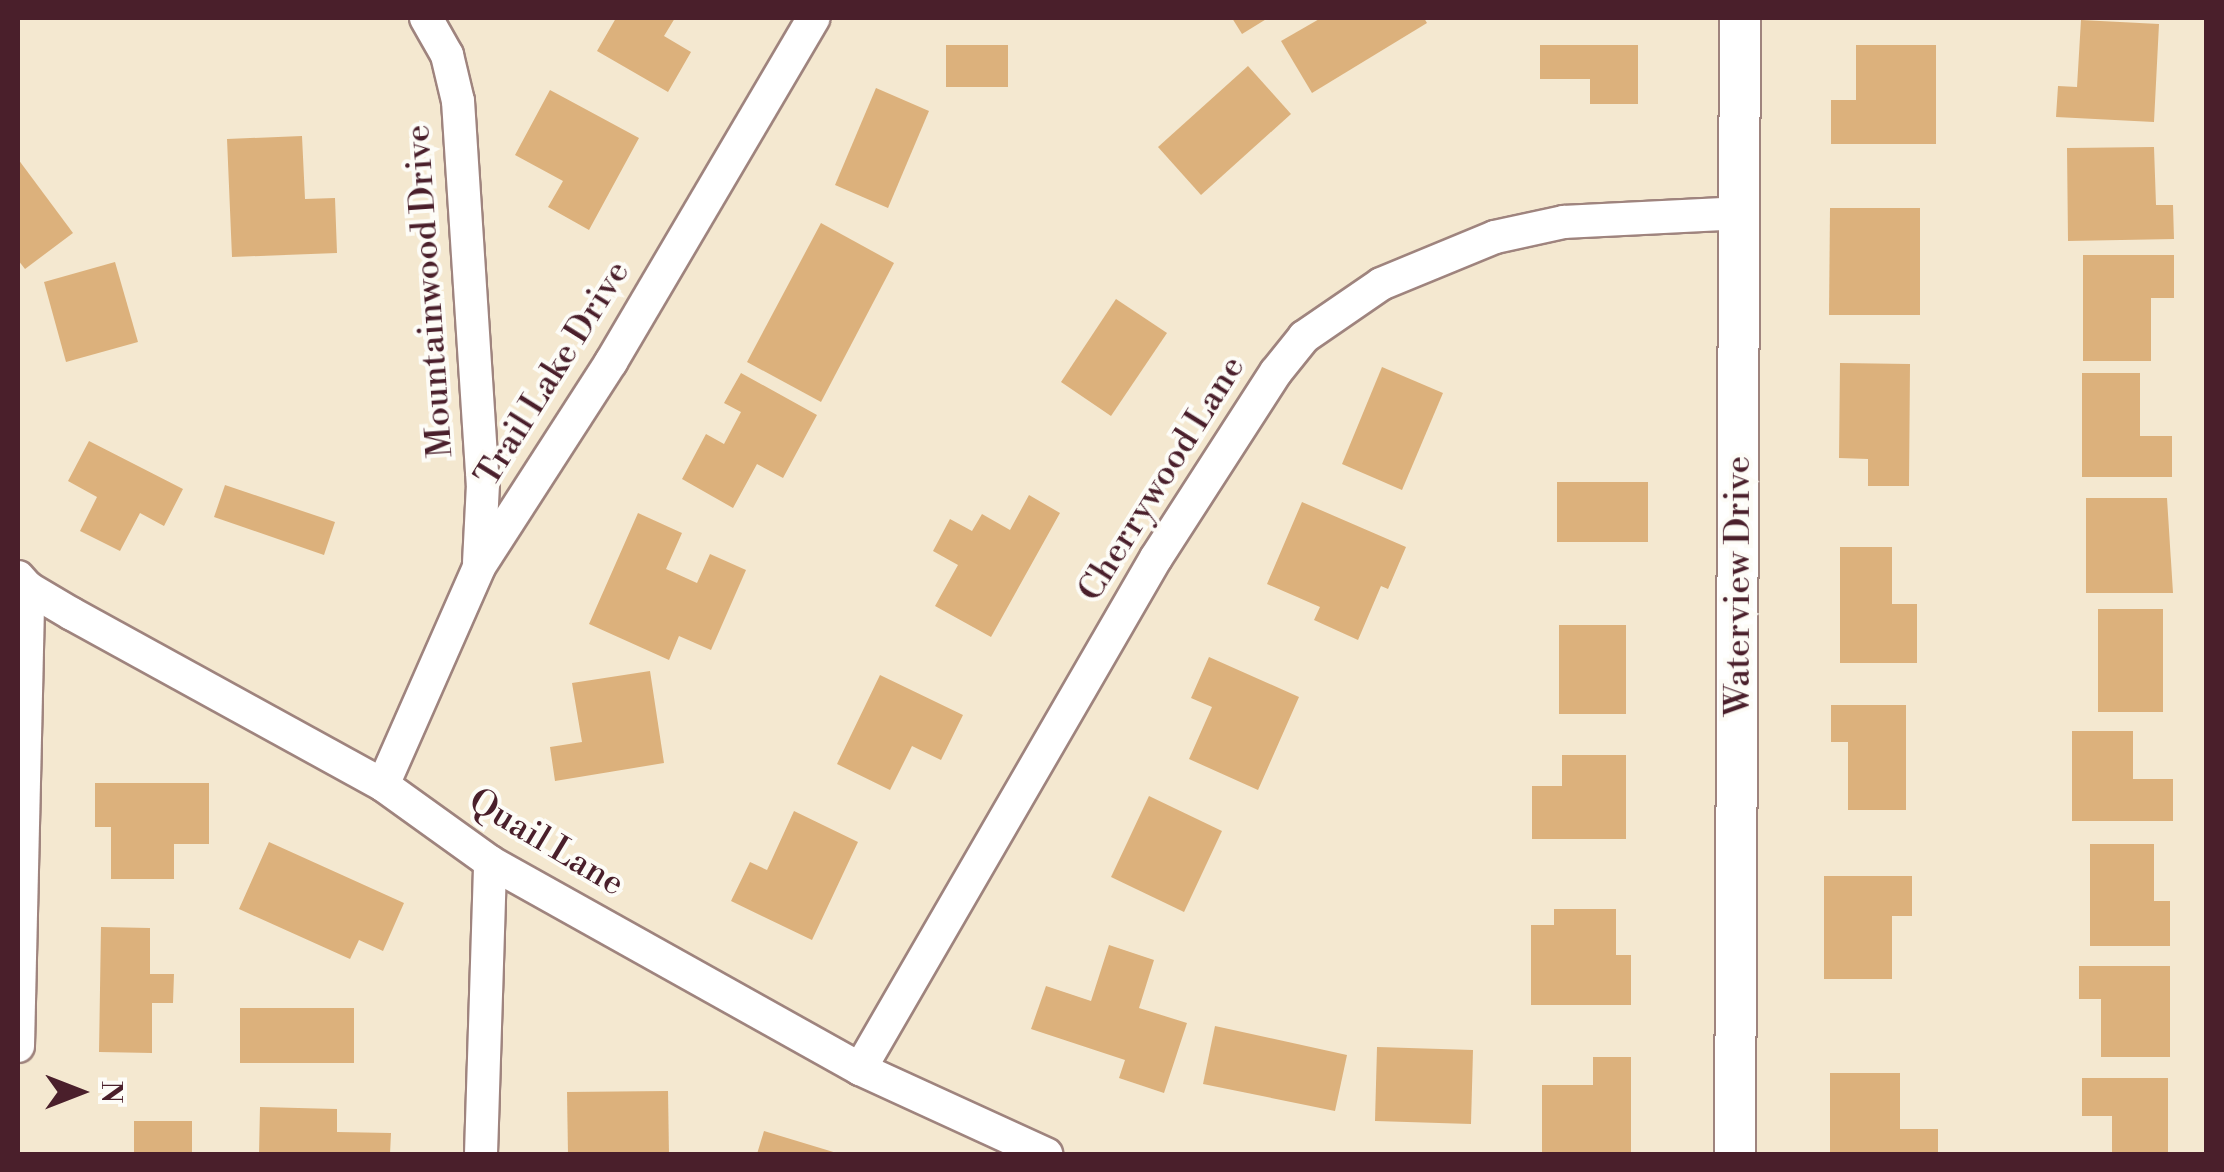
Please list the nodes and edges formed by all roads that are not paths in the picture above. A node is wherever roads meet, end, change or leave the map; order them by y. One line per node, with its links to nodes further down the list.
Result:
1 (426, 18): 5 (street, Mountainwood Drive)
2 (814, 18): 5 (street, Trail Lake Drive)
3 (1740, 18): 4 (street, Waterview Drive)
4 (1742, 212): 10 (street, Cherrywood Lane); 13 (street, Waterview Drive)
5 (479, 567): 7 (street, Trail Lake Drive)
6 (23, 582): 7 (street, Quail Lane); 9 (street)
7 (383, 785): 8 (street, Quail Lane)
8 (490, 862): 10 (street, Quail Lane); 11 (street)
9 (18, 1046)
10 (860, 1069): 12 (street, Quail Lane)
11 (482, 1154)
12 (1046, 1154)
13 (1735, 1154)

